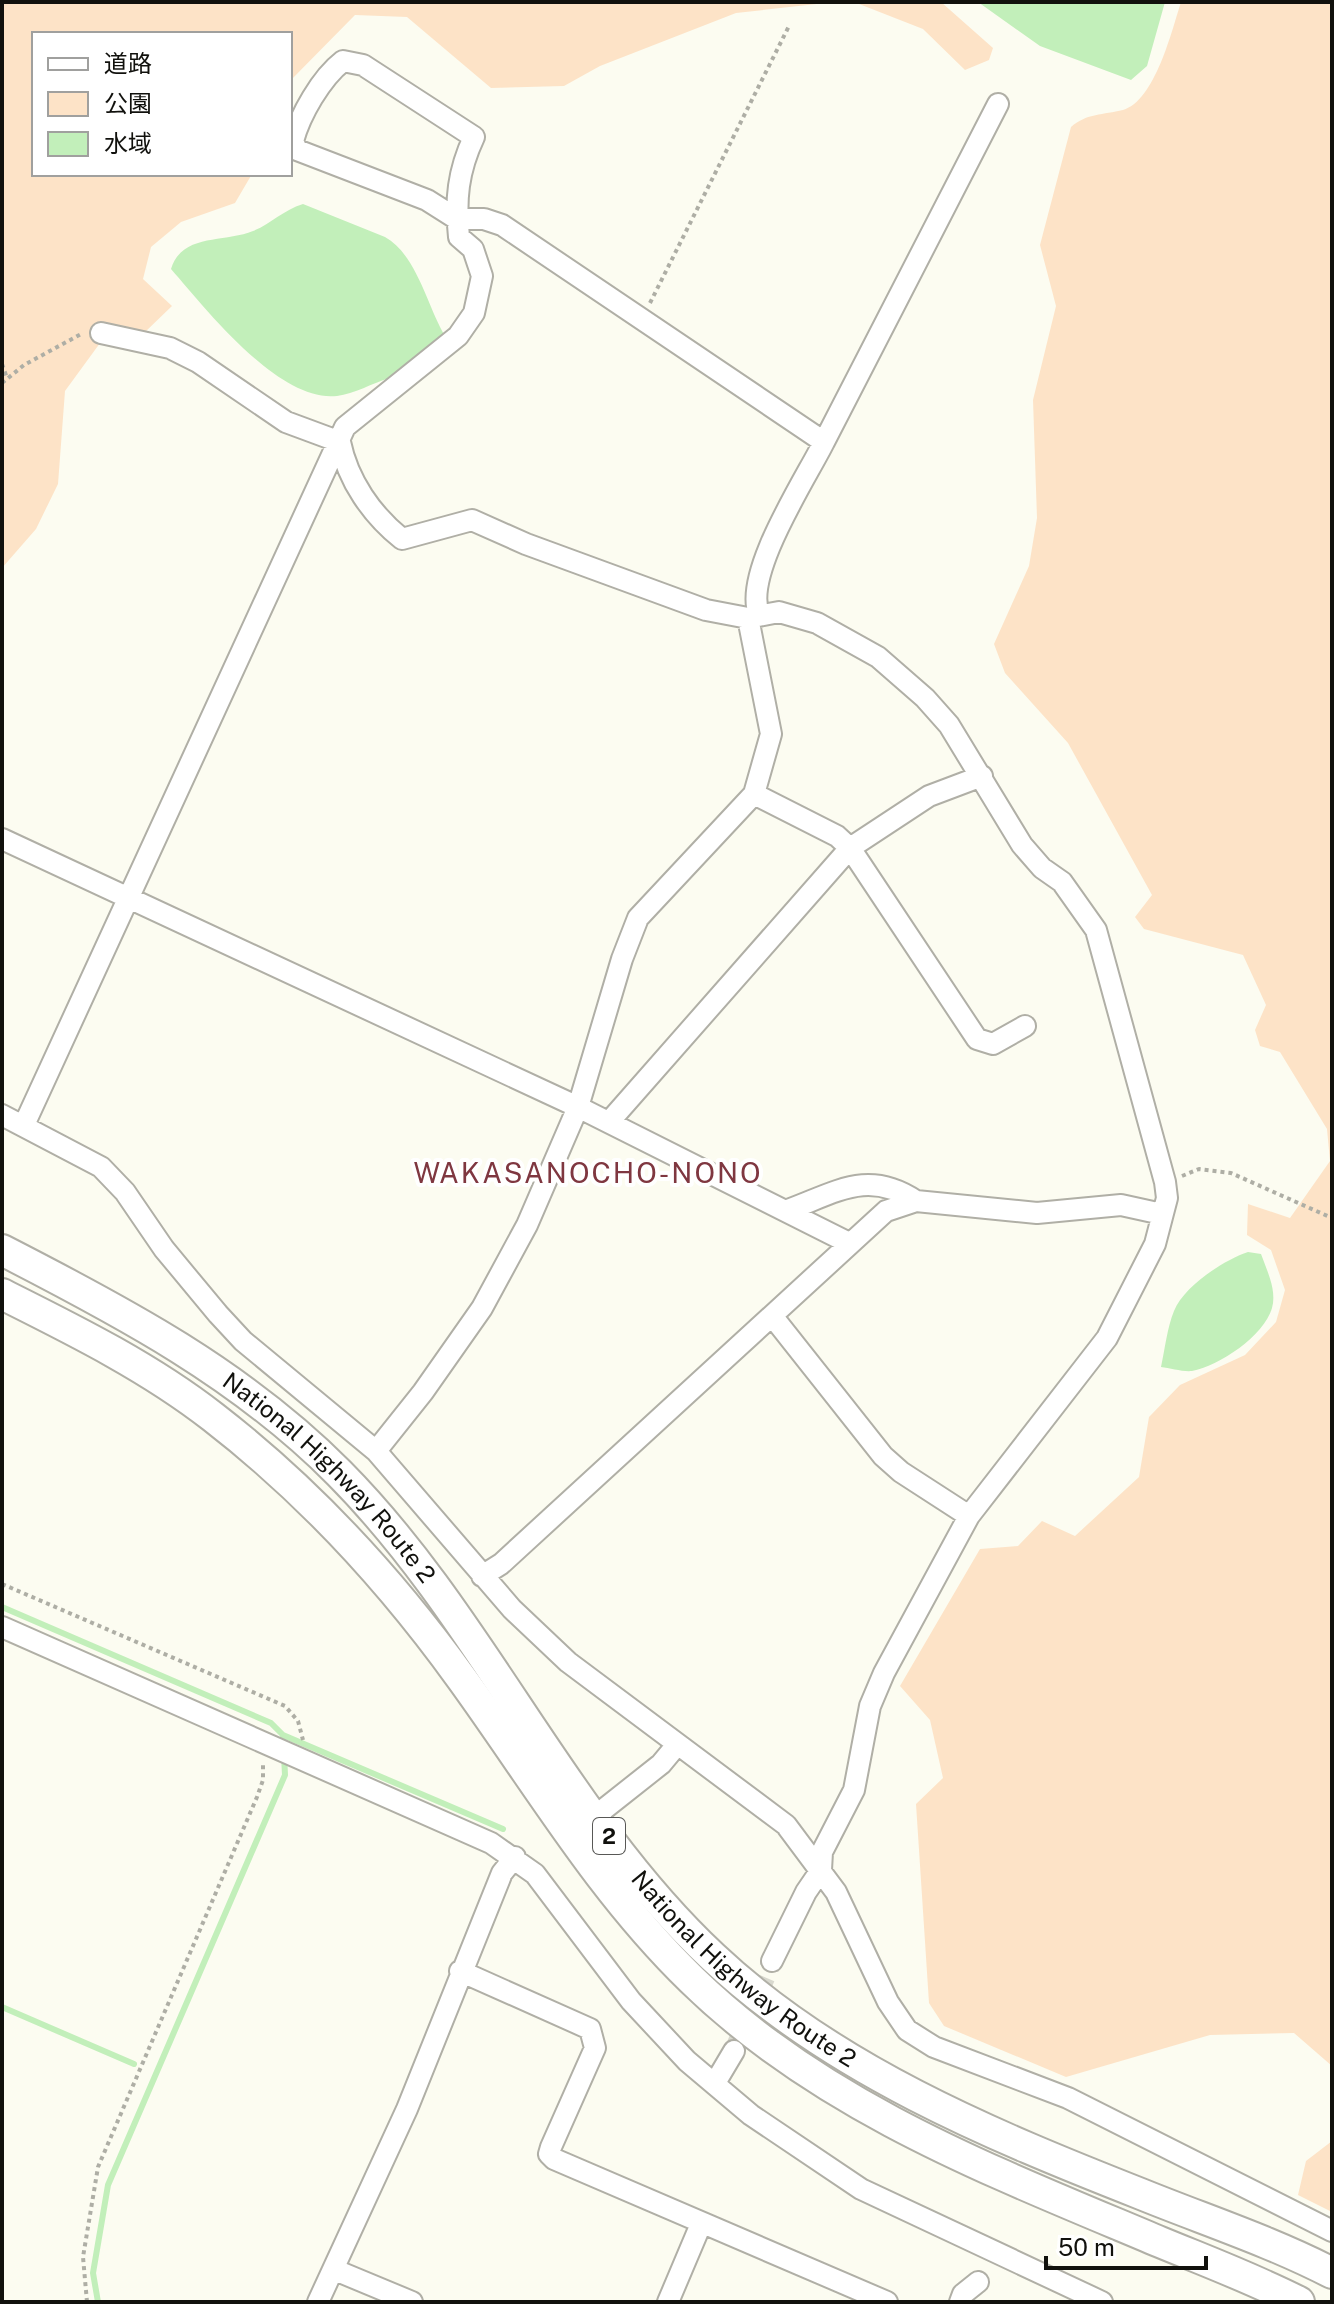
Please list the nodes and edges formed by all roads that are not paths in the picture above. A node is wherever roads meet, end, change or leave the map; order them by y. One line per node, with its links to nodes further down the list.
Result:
1 (998, 104): 5 (street)
2 (457, 219): 2 (street); 4 (street); 5 (street)
3 (101, 333): 4 (street)
4 (340, 442): 6 (street); 11 (street)
5 (824, 442): 6 (street)
6 (753, 616): 7 (street); 8 (street)
7 (982, 776): 10 (street); 18 (street)
8 (754, 794): 10 (street); 13 (street)
9 (2, 839): 11 (street)
10 (850, 848): 12 (street); 15 (street)
11 (128, 898): 13 (street); 14 (street)
12 (1025, 1026)
13 (578, 1107): 15 (street); 23 (street)
14 (9, 1121): 23 (street)
15 (609, 1122): 17 (street)
16 (916, 1201): 17 (street); 18 (street); 19 (street)
17 (788, 1210): 19 (street)
18 (1162, 1214): 24 (street)
19 (849, 1243): 22 (street)
20 (2, 1250): 28 (highway, National Highway Route 2 / 2)
21 (2, 1294): 46 (highway, National Highway Route 2 / 2)
22 (773, 1317): 24 (street); 25 (street)
23 (376, 1451): 25 (street)
24 (969, 1516): 30 (street)
25 (482, 1576): 27 (street)
26 (2, 1627): 29 (street)
27 (676, 1746): 28 (street); 30 (street)
28 (594, 1817): 38 (highway, National Highway Route 2 / 2)
29 (515, 1857): 32 (street); 34 (street)
30 (821, 1870): 31 (street); 36 (street)
31 (772, 1961)
32 (460, 1971): 35 (street); 37 (street)
33 (734, 2051): 34 (street)
34 (715, 2083): 45 (street)
35 (701, 2224): 42 (street); 43 (street)
36 (1332, 2231)
37 (335, 2270): 40 (street); 41 (street)
38 (1332, 2273)
39 (978, 2282): 44 (street)
40 (318, 2302)
41 (412, 2302)
42 (668, 2302)
43 (887, 2302)
44 (960, 2302)
45 (1102, 2302)
46 (1299, 2302)

